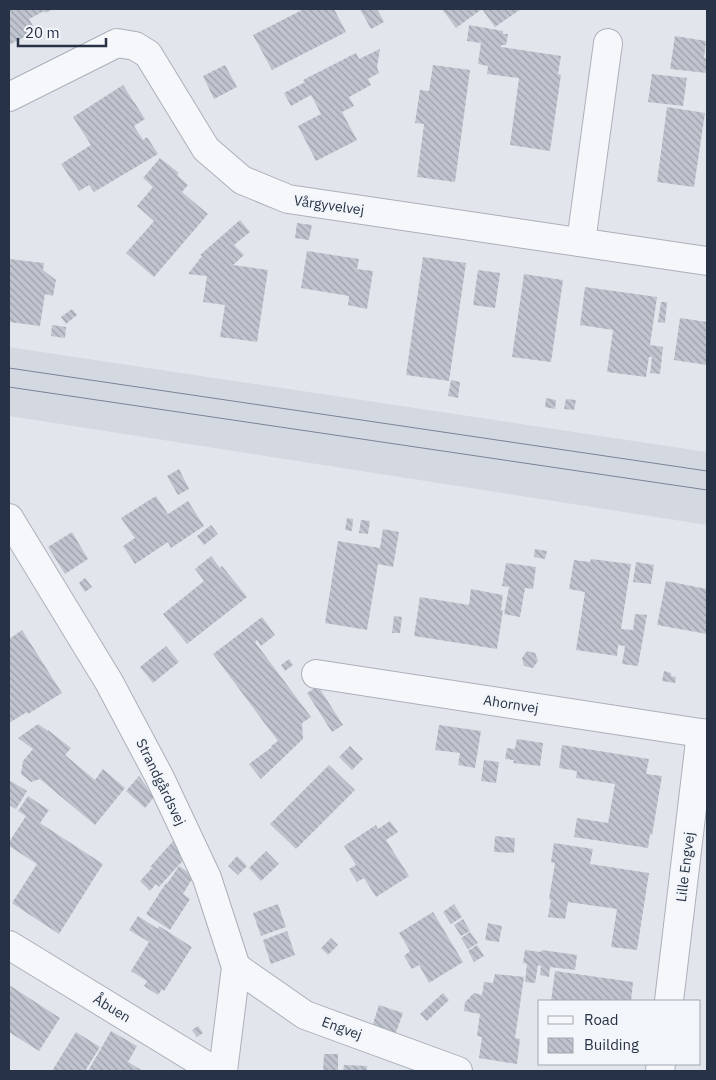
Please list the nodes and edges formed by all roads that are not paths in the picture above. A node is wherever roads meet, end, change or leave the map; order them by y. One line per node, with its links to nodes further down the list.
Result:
1 (608, 43): 3 (street)
2 (9, 97): 3 (street, Vårgyvelvej)
3 (581, 242): 4 (street, Vårgyvelvej)
4 (707, 261)
5 (9, 518): 9 (street, Strandgårdsvej)
6 (316, 674): 7 (street, Ahornvej)
7 (704, 733): 10 (street, Lille Engvej)
8 (9, 945): 11 (street, Åbuen)
9 (236, 967): 12 (street, Strandgårdsvej); 13 (street, Engvej)
10 (668, 1000)
11 (215, 1071)
12 (223, 1071)
13 (458, 1071)

